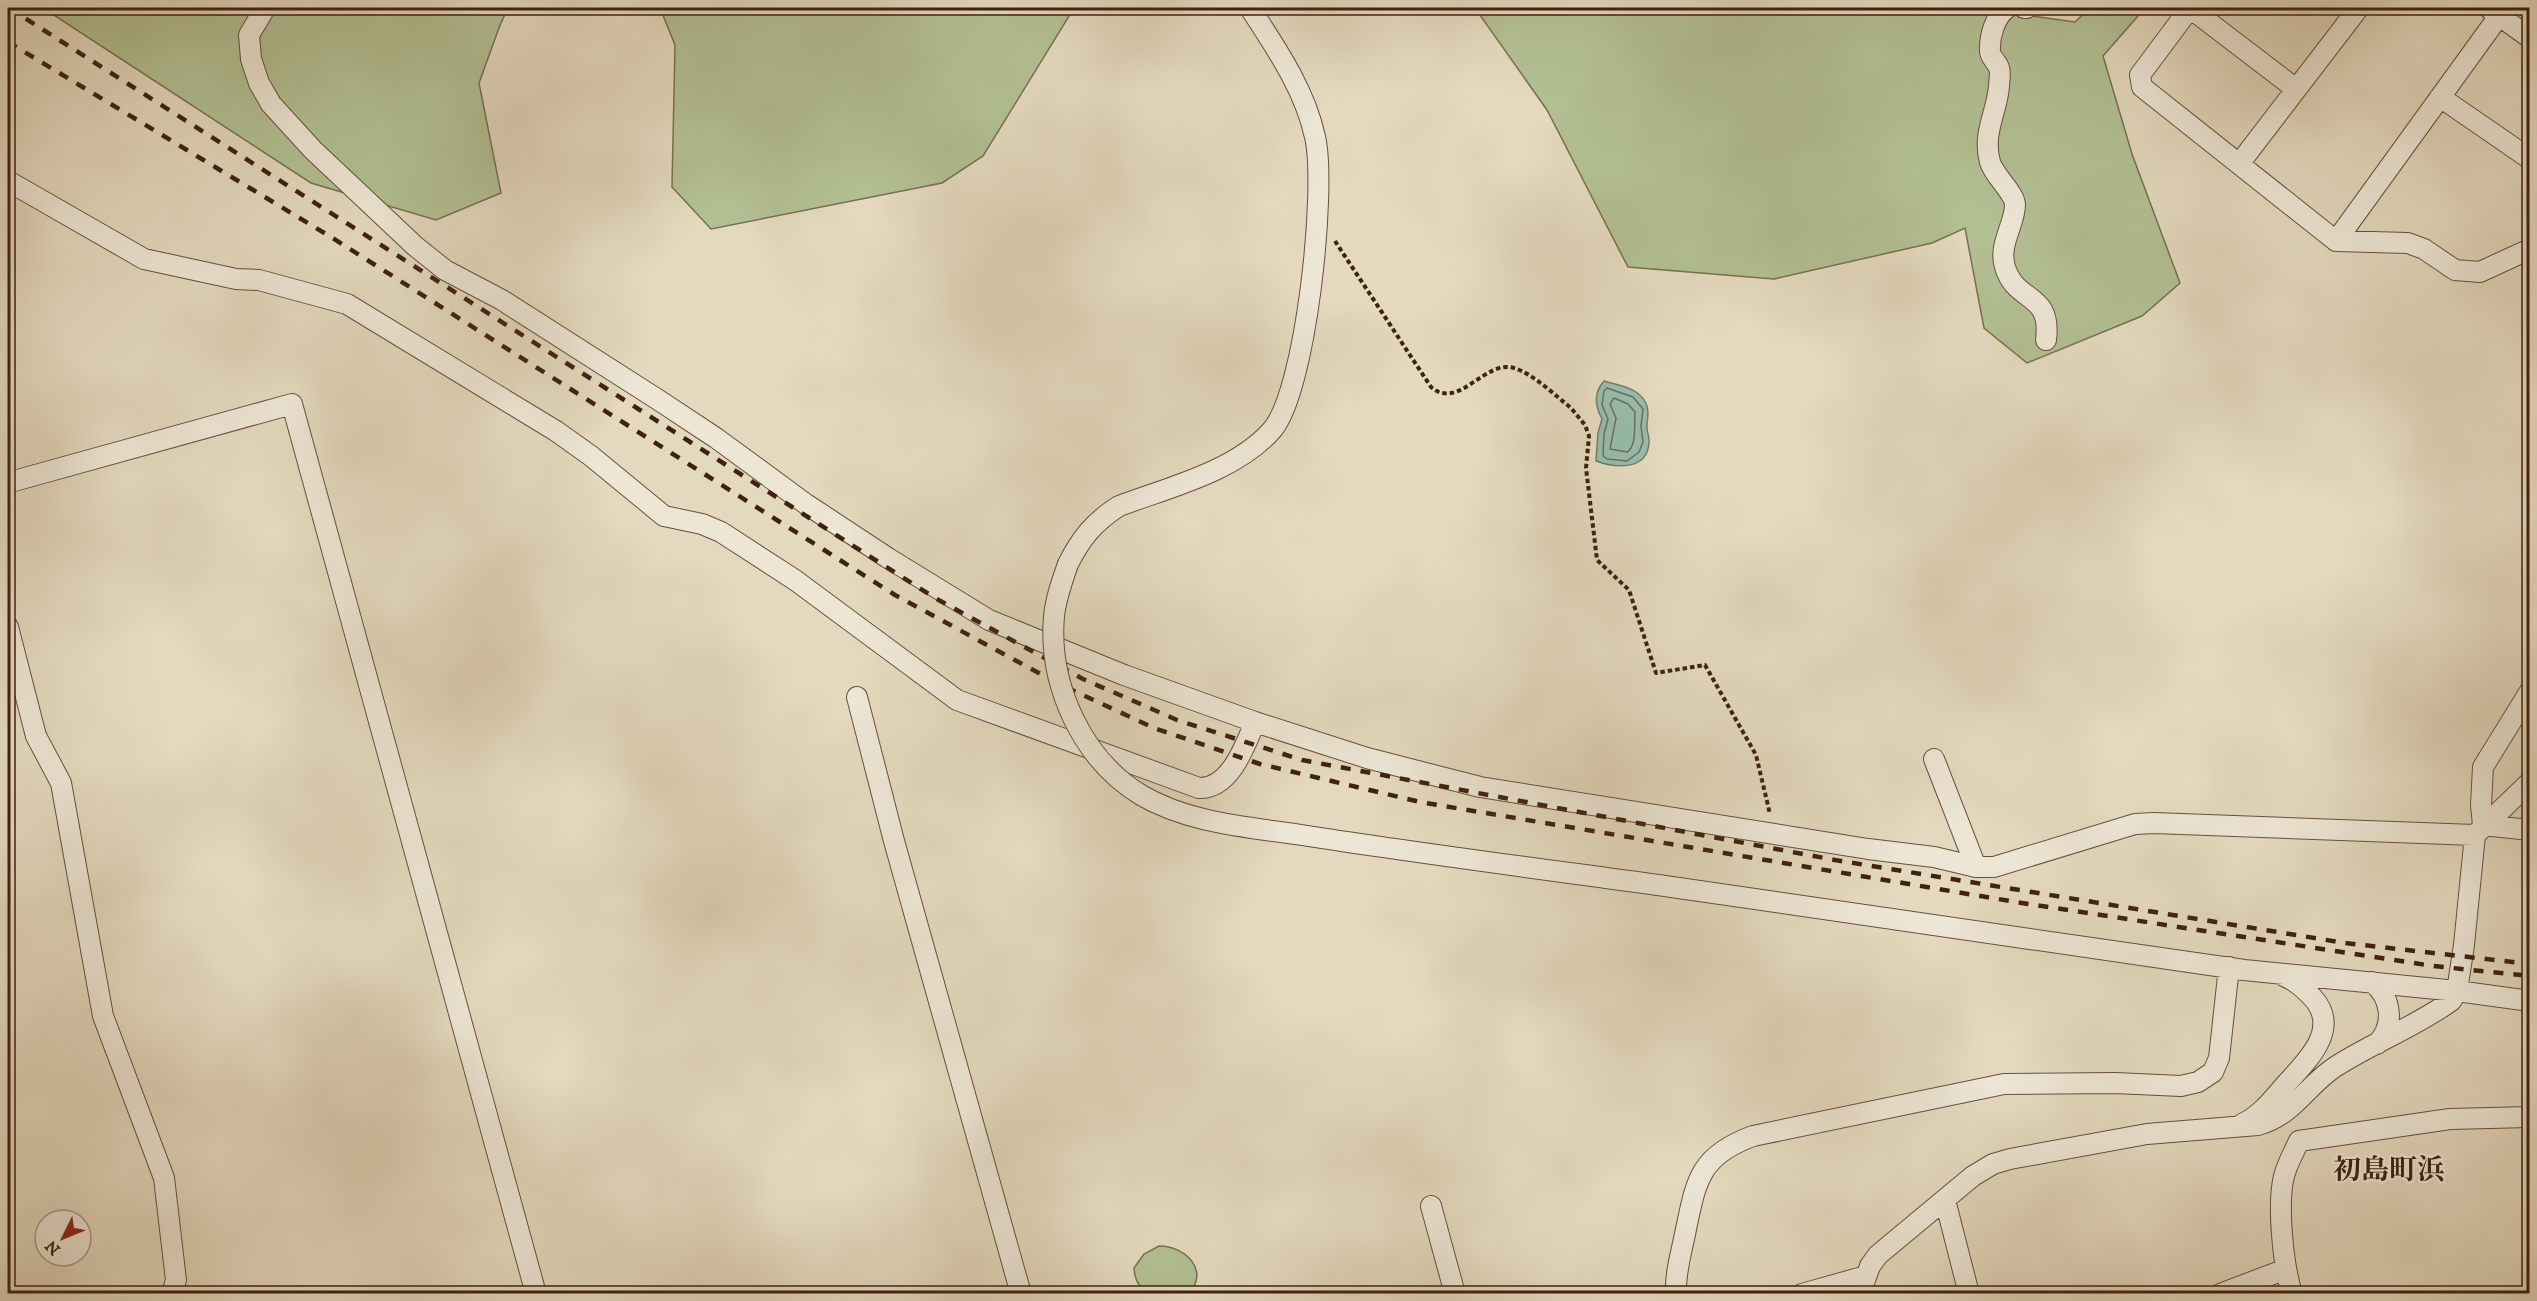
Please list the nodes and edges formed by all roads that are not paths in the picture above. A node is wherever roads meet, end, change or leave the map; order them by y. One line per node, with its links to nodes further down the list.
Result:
1 (265, 8): 20 (street)
2 (1250, 8): 26 (street, bridge)
3 (2007, 8): 15 (street)
4 (2190, 8): 8 (street); 11 (street)
5 (2354, 8): 8 (street)
6 (2493, 12): 7 (street); 9 (street)
7 (2529, 38)
8 (2296, 89): 11 (street)
9 (2440, 98): 10 (street); 13 (street)
10 (2529, 159)
11 (2239, 164): 13 (street)
12 (8, 181): 20 (street)
13 (2336, 242): 14 (street)
14 (2529, 249)
15 (2046, 340)
16 (14, 481): 40 (street)
17 (8, 627): 39 (street)
18 (2529, 691): 23 (street)
19 (857, 697): 41 (street)
20 (1255, 722): 25 (street)
21 (1934, 759): 25 (street)
22 (2529, 782): 23 (street)
23 (2479, 830): 24 (street); 25 (street); 28 (street)
24 (2529, 830)
25 (1976, 867)
26 (2237, 968): 27 (street); 33 (street); 43 (street)
27 (2372, 982): 28 (street); 30 (street)
28 (2457, 991): 29 (street); 30 (street)
29 (2529, 1001)
30 (2377, 1044): 31 (street)
31 (2283, 1116): 33 (street); 34 (street)
32 (2529, 1117): 34 (street)
33 (2228, 1127): 35 (street)
34 (2299, 1141): 37 (street)
35 (1945, 1200): 38 (street); 45 (street)
36 (1431, 1206): 42 (street)
37 (2286, 1269): 46 (street); 47 (street)
38 (1863, 1285): 44 (street)
39 (172, 1293)
40 (536, 1293)
41 (1021, 1293)
42 (1455, 1293)
43 (1676, 1293)
44 (1802, 1293)
45 (1969, 1293)
46 (2220, 1293)
47 (2292, 1293)

